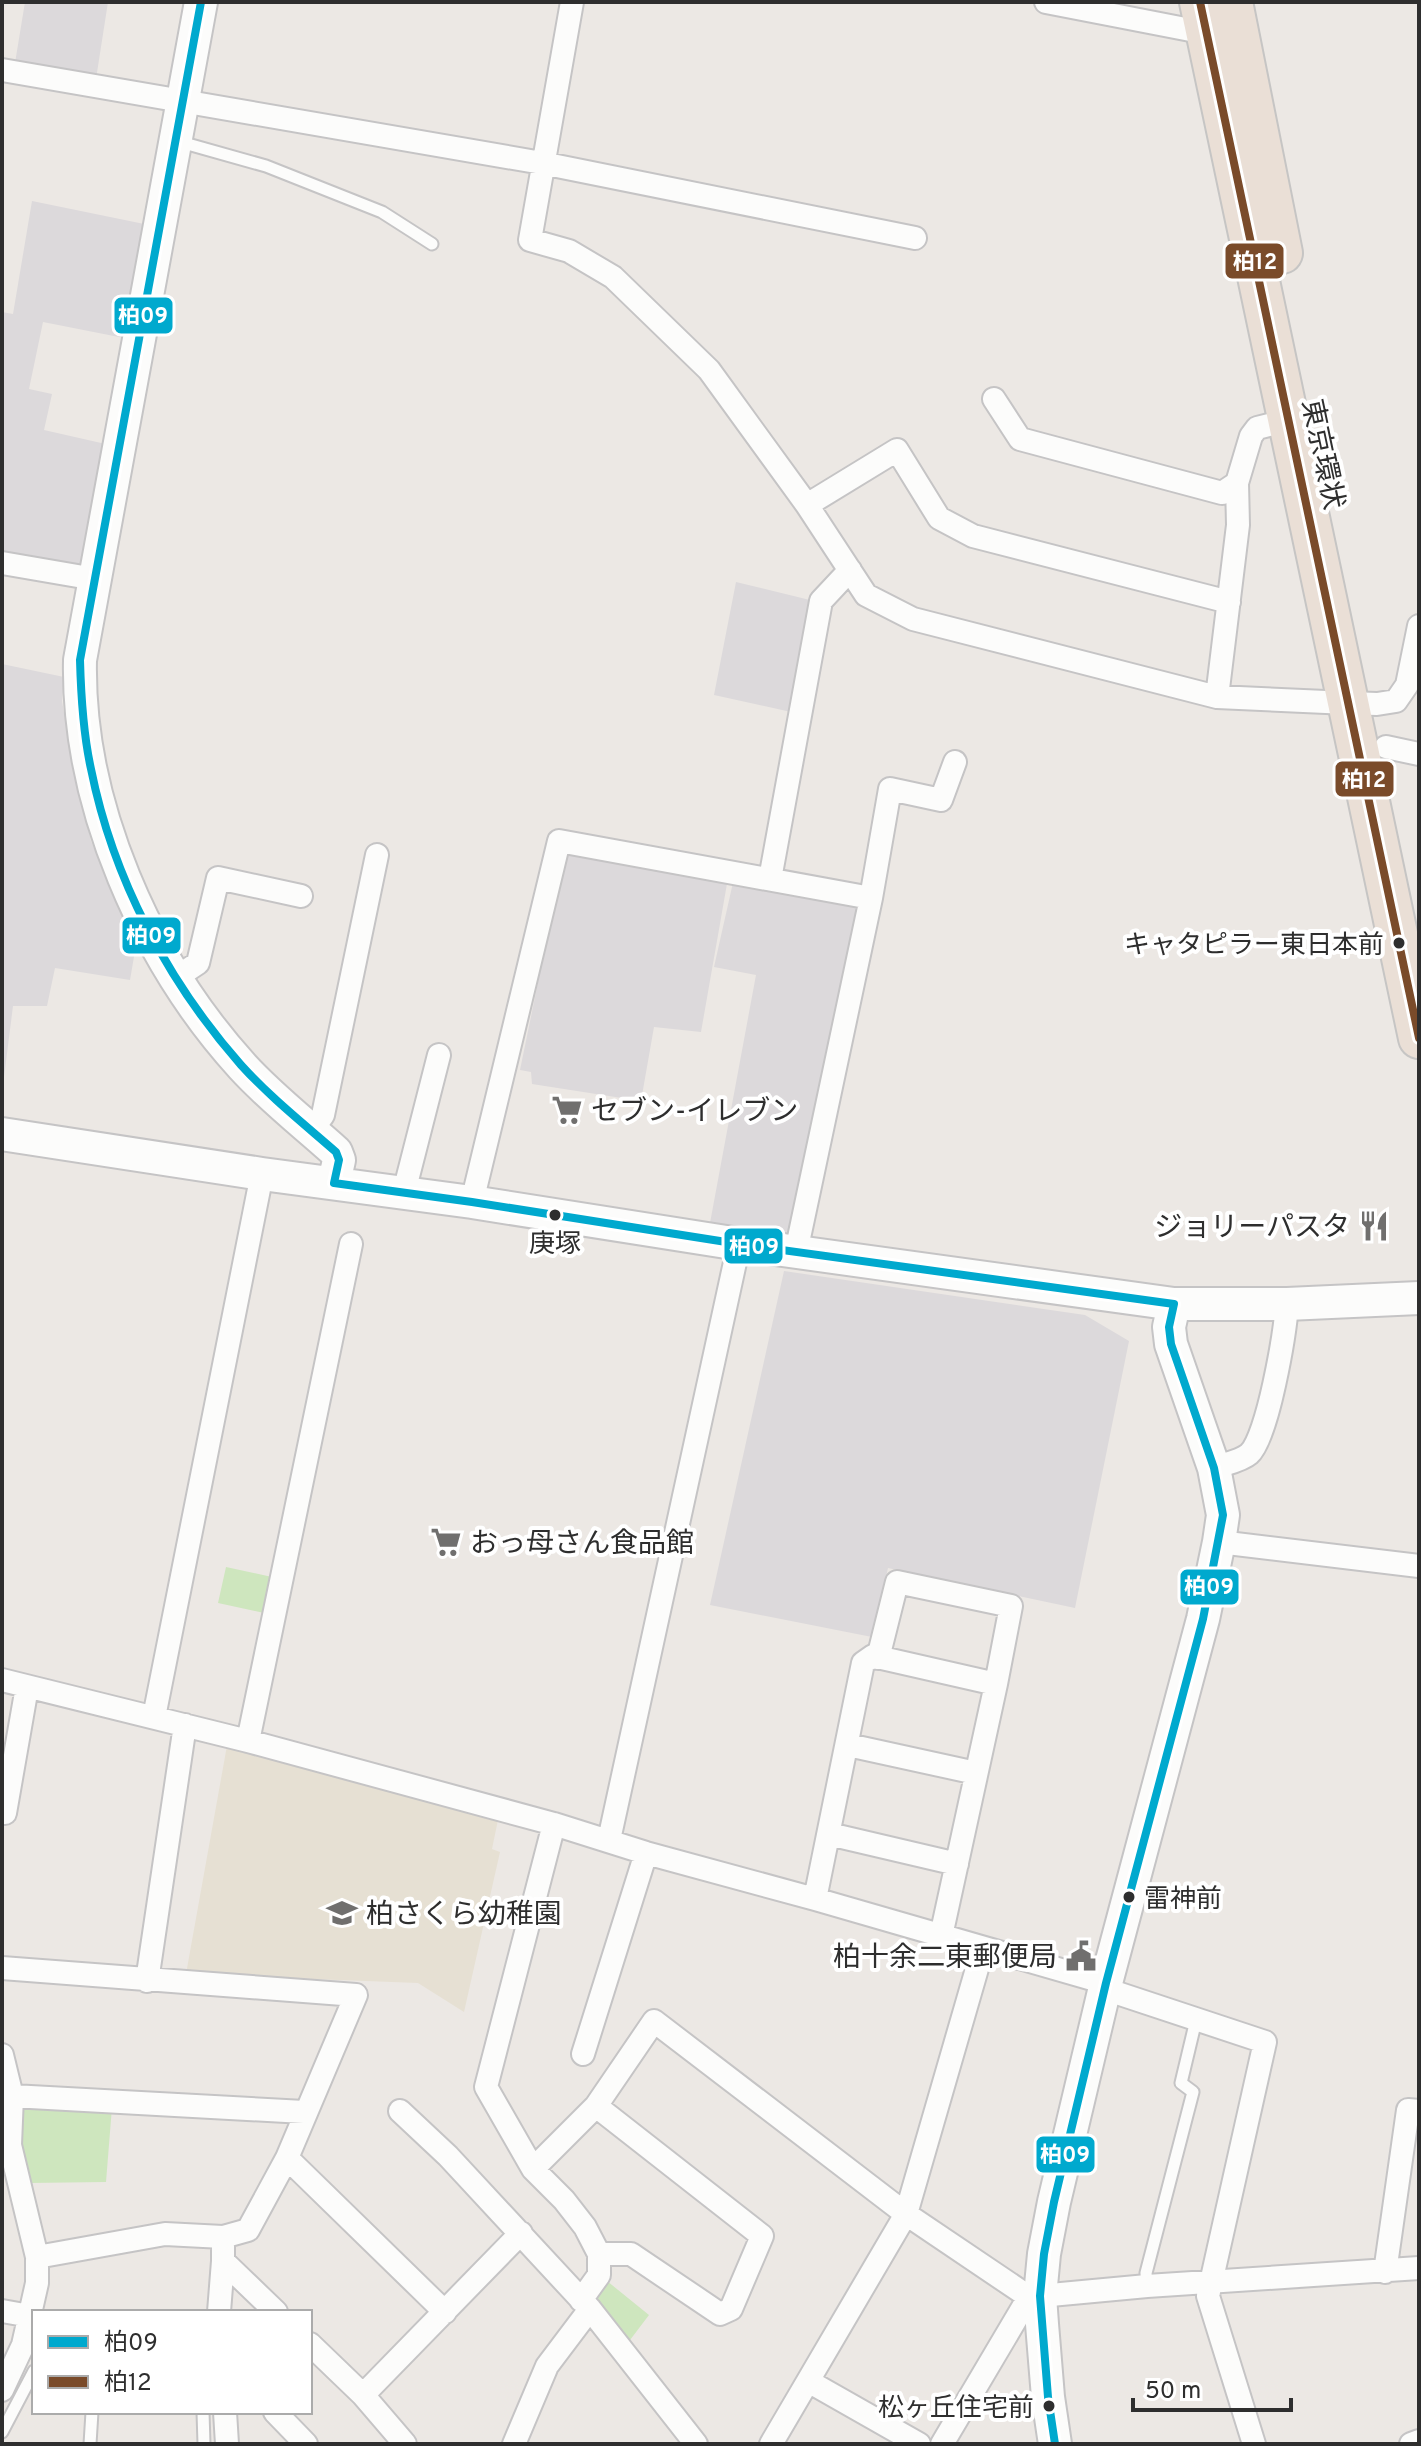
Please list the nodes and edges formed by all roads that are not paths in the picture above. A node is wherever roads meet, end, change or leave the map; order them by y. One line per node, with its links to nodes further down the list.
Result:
1 (201, 2): 7 (street)
2 (572, 2): 9 (street)
3 (1046, 2): 5 (street)
4 (1232, 2): 22 (highway, 東京環状)
5 (1203, 17): 13 (highway, 東京環状)
6 (2, 70): 7 (street)
7 (184, 100): 8 (street); 9 (street)
8 (176, 141): 11 (lane); 18 (street)
9 (542, 163): 10 (street); 15 (street)
10 (915, 238)
11 (432, 244)
12 (994, 399): 14 (street)
13 (1289, 420): 14 (street); 22 (highway, 東京環状)
14 (1237, 483): 19 (street)
15 (807, 505): 17 (street); 19 (street)
16 (2, 563): 18 (street)
17 (850, 570): 21 (street); 26 (street)
18 (95, 579): 30 (street)
19 (1229, 602): 21 (street)
20 (1419, 626): 22 (street)
21 (1217, 697): 22 (street)
22 (1362, 704): 23 (highway, 東京環状); 31 (highway, 東京環状)
23 (1402, 750): 29 (highway, 東京環状)
24 (955, 762): 28 (street)
25 (377, 855): 33 (street)
26 (770, 879): 28 (street); 38 (street)
27 (301, 896): 30 (street)
28 (871, 898): 41 (street)
29 (1419, 905)
30 (177, 977): 33 (street)
31 (1418, 1025)
32 (439, 1055): 37 (street)
33 (312, 1130): 36 (street)
34 (2, 1134): 35 (street)
35 (262, 1174): 36 (street); 52 (street)
36 (334, 1183): 37 (street)
37 (404, 1192): 38 (street)
38 (472, 1202): 40 (street)
39 (351, 1244): 54 (street)
40 (739, 1244): 41 (street); 60 (street)
41 (796, 1252): 43 (street)
42 (1419, 1298): 44 (street)
43 (1174, 1304): 44 (street); 45 (street)
44 (1287, 1304): 45 (street)
45 (1214, 1468): 46 (street)
46 (1219, 1542): 47 (street); 68 (street)
47 (1419, 1566)
48 (878, 1658): 50 (street); 50 (street); 55 (street)
49 (2, 1680): 51 (street)
50 (996, 1684): 56 (street)
51 (27, 1687): 52 (street); 57 (street)
52 (141, 1718): 53 (street)
53 (185, 1725): 54 (street); 67 (street)
54 (248, 1741): 58 (street)
55 (848, 1745): 56 (street); 59 (street)
56 (976, 1773): 62 (street)
57 (2, 1813)
58 (554, 1824): 60 (street); 79 (street)
59 (829, 1834): 62 (street); 63 (street)
60 (609, 1840): 61 (street)
61 (646, 1853): 63 (street); 70 (street)
62 (957, 1864): 64 (street)
63 (815, 1899): 64 (street)
64 (941, 1936): 65 (street)
65 (983, 1948): 68 (street); 80 (street)
66 (2, 1968): 67 (street)
67 (147, 1981): 76 (street)
68 (1106, 1983): 69 (street); 90 (street)
69 (1196, 2020): 88 (street); 89 (lane)
70 (583, 2054)
71 (2, 2055): 72 (street)
72 (12, 2096): 76 (street); 77 (street)
73 (596, 2106): 79 (street); 80 (street); 83 (street)
74 (400, 2111): 81 (street)
75 (1419, 2111): 87 (street)
76 (304, 2112): 78 (street)
77 (6, 2145): 84 (street)
78 (287, 2158): 82 (street); 95 (street)
79 (533, 2169): 83 (street)
80 (906, 2214): 90 (street); 99 (street)
81 (521, 2233): 91 (street); 95 (street)
82 (223, 2237): 84 (street); 85 (street)
83 (599, 2254): 91 (street)
84 (37, 2257): 96 (street)
85 (223, 2261): 92 (street); 93 (street)
86 (1419, 2268): 87 (street)
87 (1385, 2272): 88 (street)
88 (1210, 2282): 89 (street); 119 (street)
89 (1147, 2286): 90 (street)
90 (1035, 2296): 117 (street); 118 (street)
91 (585, 2305): 107 (street); 114 (street)
92 (219, 2310)
93 (274, 2310)
94 (2, 2311): 96 (street)
95 (445, 2312): 101 (street)
96 (30, 2316): 100 (street)
97 (312, 2346): 101 (street)
98 (32, 2375): 106 (lane)
99 (808, 2381): 115 (street); 116 (street)
100 (2, 2390)
101 (363, 2395): 113 (street)
102 (92, 2414): 109 (lane)
103 (203, 2414): 110 (lane)
104 (225, 2414): 111 (street)
105 (277, 2414): 112 (street)
106 (2, 2432)
107 (523, 2441)
108 (1419, 2441): 120 (street)
109 (90, 2444)
110 (204, 2444)
111 (227, 2444)
112 (306, 2444)
113 (405, 2444)
114 (696, 2444)
115 (771, 2444)
116 (919, 2444)
117 (942, 2444)
118 (1055, 2444)
119 (1254, 2444)
120 (1411, 2444)

